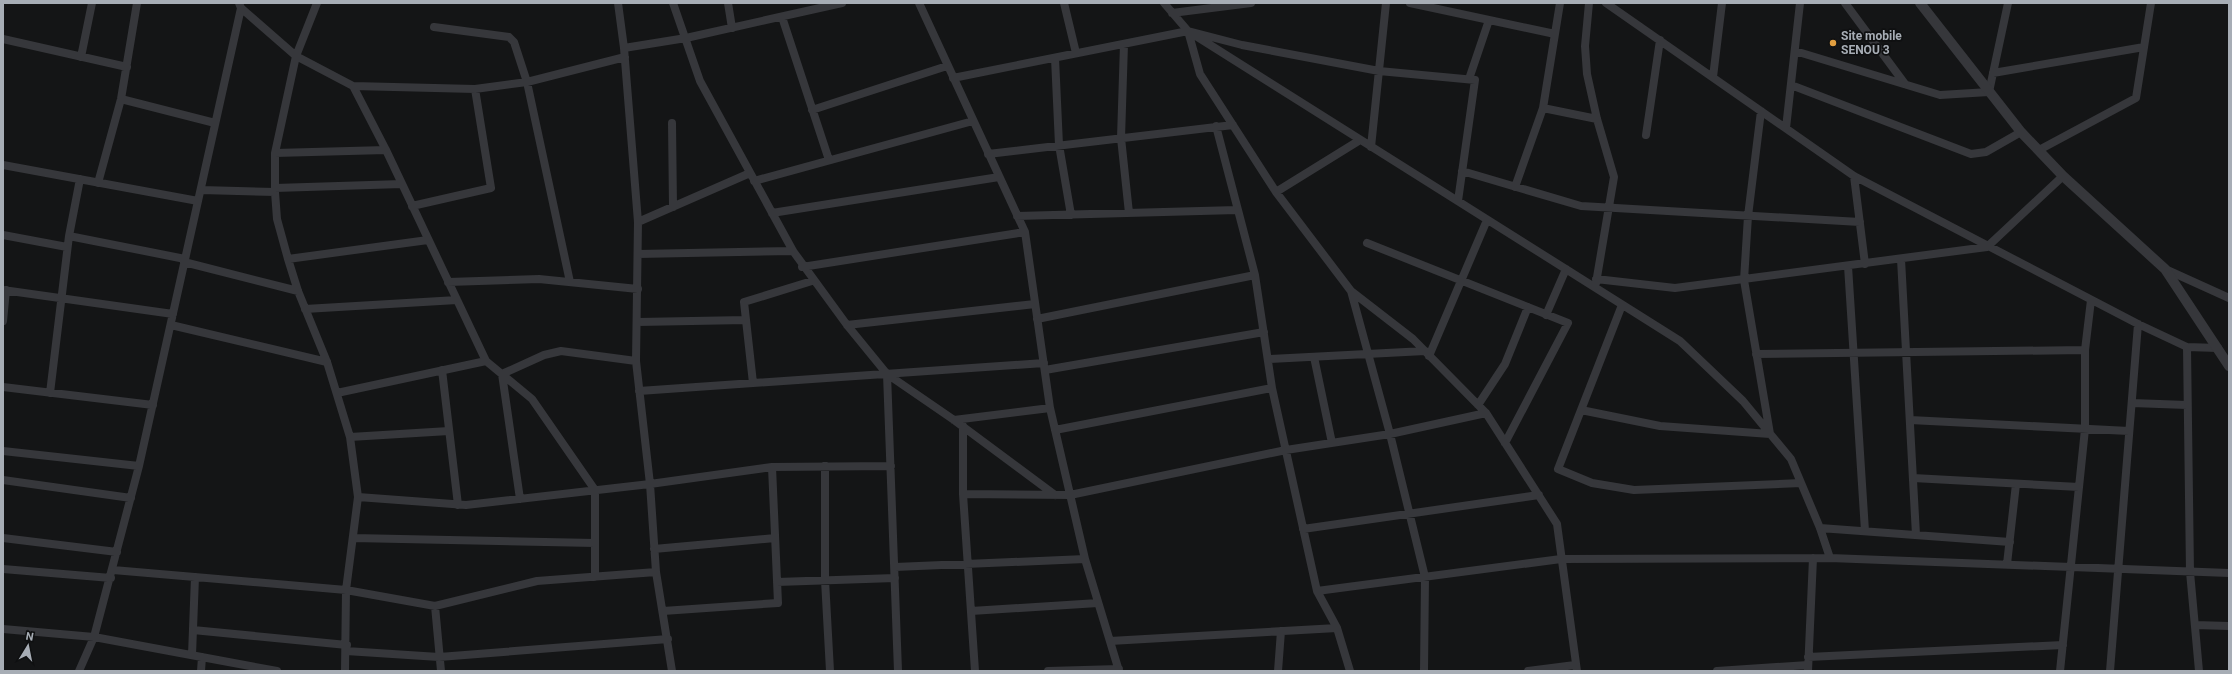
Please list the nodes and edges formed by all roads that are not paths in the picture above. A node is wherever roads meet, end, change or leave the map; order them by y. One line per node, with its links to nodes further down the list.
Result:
1 (92, 3): 40 (street)
2 (137, 3): 44 (street)
3 (317, 3): 39 (street)
4 (618, 3): 36 (street)
5 (674, 3): 31 (street)
6 (728, 3): 28 (street)
7 (842, 3): 25 (street)
8 (920, 3): 43 (street)
9 (1064, 3): 38 (street)
10 (1164, 3): 24 (street)
11 (1251, 3): 24 (street)
12 (1386, 3): 45 (street)
13 (1410, 3): 26 (street)
14 (1560, 3): 30 (street)
15 (1590, 3): 60 (street)
16 (1606, 3): 33 (street)
17 (1722, 3): 47 (street)
18 (1800, 3): 37 (street)
19 (1845, 3): 51 (street)
20 (1920, 3): 55 (street)
21 (2008, 3): 46 (street)
22 (2151, 3): 35 (street)
23 (240, 6): 39 (street); 62 (street)
24 (1172, 13): 29 (street)
25 (782, 17): 28 (street); 58 (street)
26 (1489, 20): 30 (street); 49 (street)
27 (434, 27): 50 (street)
28 (732, 28): 31 (street)
29 (1188, 31): 34 (street); 45 (street); 64 (street); 70 (street)
30 (1555, 34): 57 (street)
31 (686, 38): 36 (street); 80 (street)
32 (3, 39): 40 (street)
33 (1660, 40): 47 (street); 68 (street)
34 (1124, 44): 38 (street); 69 (street)
35 (2144, 47): 46 (street); 74 (street)
36 (624, 48): 41 (street)
37 (1795, 51): 51 (street); 52 (street)
38 (1076, 53): 42 (street)
39 (296, 56): 53 (street); 75 (street)
40 (81, 57): 44 (street)
41 (625, 57): 50 (street); 104 (street)
42 (1055, 58): 48 (street); 71 (street)
43 (947, 66): 48 (street); 58 (street)
44 (126, 67): 56 (street)
45 (1379, 71): 49 (street); 72 (street)
46 (1993, 73): 55 (street)
47 (1713, 76): 59 (street)
48 (953, 78): 61 (street)
49 (1469, 79): 79 (street)
50 (527, 82): 54 (street); 128 (street)
51 (1905, 84): 55 (street)
52 (1791, 85): 66 (street); 67 (street)
53 (353, 86): 54 (street); 73 (street)
54 (475, 89): 94 (street)
55 (1989, 92): 67 (street)
56 (121, 99): 62 (street); 86 (street)
57 (1543, 108): 60 (street); 88 (street)
58 (812, 110): 77 (street)
59 (1761, 111): 66 (street); 102 (street)
60 (1597, 119): 96 (street)
61 (972, 121): 76 (street); 77 (street)
62 (215, 123): 89 (street)
63 (672, 123): 95 (street)
64 (1233, 124): 65 (street); 91 (street)
65 (1216, 126): 69 (street); 97 (street)
66 (1786, 128): 81 (street)
67 (2021, 132): 74 (street)
68 (1646, 136)
69 (1120, 138): 71 (street); 99 (street)
70 (1360, 140): 72 (street); 91 (street)
71 (1059, 145): 76 (street); 100 (street)
72 (1371, 147): 93 (street)
73 (386, 150): 75 (street); 87 (street)
74 (2039, 150): 82 (street)
75 (275, 153): 90 (street)
76 (988, 154): 83 (street)
77 (829, 160): 85 (street)
78 (3, 165): 84 (street)
79 (1462, 172): 88 (street); 93 (street)
80 (750, 173): 85 (street); 95 (street)
81 (1854, 176): 105 (street); 111 (street)
82 (2063, 176): 111 (street); 122 (street)
83 (999, 177): 98 (street); 101 (street)
84 (80, 179): 86 (street); 108 (street)
85 (754, 181): 98 (street)
86 (98, 183): 92 (street)
87 (402, 184): 90 (street); 94 (street)
88 (1515, 187): 96 (street)
89 (200, 190): 90 (street); 92 (street)
90 (275, 190): 115 (street)
91 (1276, 192): 133 (street)
92 (198, 201): 117 (street)
93 (1458, 201): 103 (street)
94 (412, 206): 109 (street)
95 (673, 207): 104 (street)
96 (1607, 208): 102 (street); 129 (street)
97 (1237, 210): 99 (street); 123 (street)
98 (772, 213): 113 (street)
99 (1129, 213): 100 (street)
100 (1071, 215): 101 (street)
101 (1017, 216): 106 (street)
102 (1748, 216): 105 (street); 125 (street)
103 (1488, 220): 121 (street); 126 (street)
104 (638, 222): 114 (street)
105 (1860, 222): 118 (street)
106 (1025, 232): 120 (street); 138 (street)
107 (3, 235): 112 (street)
108 (69, 236): 112 (street); 117 (street)
109 (428, 240): 115 (street); 127 (street)
110 (1367, 243): 126 (street)
111 (1987, 246): 116 (street); 137 (street)
112 (67, 247): 134 (street)
113 (793, 251): 114 (street); 120 (street)
114 (638, 254): 130 (street)
115 (288, 259): 132 (street)
116 (1901, 259): 118 (street); 155 (street)
117 (185, 261): 132 (street); 142 (street)
118 (1865, 264): 119 (street)
119 (1848, 266): 125 (street); 157 (street)
120 (802, 267): 124 (street)
121 (1566, 269): 129 (street); 143 (street)
122 (2165, 269): 135 (street); 153 (street)
123 (1255, 275): 144 (street); 151 (street)
124 (812, 280): 146 (street); 150 (street)
125 (1744, 280): 129 (street); 159 (street)
126 (1461, 281): 140 (street); 156 (street)
127 (448, 282): 128 (street); 136 (street)
128 (570, 282): 130 (street)
129 (1596, 284): 139 (street)
130 (638, 289): 147 (street)
131 (5, 290): 134 (street); 145 (street)
132 (298, 291): 141 (street)
133 (1351, 291): 156 (street); 158 (street)
134 (61, 298): 142 (street); 174 (street)
135 (2229, 298)
136 (457, 300): 141 (street); 162 (street)
137 (2091, 300): 148 (street); 154 (street)
138 (1035, 304): 144 (street); 150 (street)
139 (1622, 305): 181 (street); 191 (street)
140 (1528, 307): 143 (street); 178 (street)
141 (305, 309): 164 (street)
142 (173, 314): 149 (street)
143 (1546, 315): 194 (street)
144 (1037, 319): 166 (street)
145 (3, 320)
146 (746, 320): 147 (street); 170 (street)
147 (638, 322): 163 (street)
148 (2138, 324): 152 (street); 176 (street)
149 (170, 325): 164 (street); 177 (street)
150 (847, 325): 169 (street)
151 (1264, 332): 161 (street); 166 (street)
152 (2187, 347): 153 (street); 179 (street)
153 (2218, 348): 165 (street)
154 (2084, 350): 155 (street); 186 (street)
155 (1906, 352): 157 (street); 184 (street)
156 (1427, 353): 158 (street); 178 (street)
157 (1853, 353): 159 (street); 219 (street)
158 (1367, 354): 160 (street); 190 (street)
159 (1756, 354): 191 (street)
160 (1314, 357): 161 (street); 193 (street)
161 (1268, 359): 172 (street)
162 (486, 361): 167 (street); 168 (street)
163 (636, 361): 168 (street); 173 (street)
164 (327, 362): 175 (street)
165 (2228, 364)
166 (1044, 367): 169 (street); 180 (street)
167 (442, 370): 175 (street); 188 (street)
168 (502, 374): 207 (street); 214 (street)
169 (888, 374): 170 (street); 183 (street); 199 (street)
170 (753, 383): 173 (street)
171 (3, 387): 174 (street)
172 (1272, 388): 187 (street); 195 (street)
173 (640, 390): 204 (street)
174 (50, 393): 177 (street)
175 (337, 393): 192 (street)
176 (2132, 403): 179 (street); 189 (street)
177 (153, 405): 197 (street)
178 (1478, 405): 182 (street)
179 (2188, 405): 239 (street)
180 (1050, 408): 183 (street); 187 (street)
181 (1581, 410): 191 (street); 203 (street)
182 (1486, 413): 190 (street); 194 (street)
183 (954, 420): 185 (street)
184 (1910, 420): 186 (street); 201 (street)
185 (963, 426): 208 (street); 209 (street)
186 (2085, 429): 189 (street); 206 (street)
187 (1055, 430): 211 (street)
188 (449, 431): 192 (street); 215 (street)
189 (2129, 431): 237 (street)
190 (1390, 434): 193 (street); 216 (street)
191 (1770, 434): 203 (street)
192 (350, 437): 212 (street)
193 (1332, 443): 195 (street)
194 (1505, 443): 210 (street)
195 (1286, 450): 211 (street); 218 (street)
196 (3, 451): 197 (street)
197 (139, 466): 213 (street)
198 (825, 466): 199 (street); 200 (street); 246 (street)
199 (891, 466): 234 (street)
200 (772, 467): 204 (street); 223 (street)
201 (1913, 478): 205 (street); 220 (street)
202 (3, 480): 213 (street)
203 (1801, 483): 217 (street)
204 (650, 484): 207 (street); 226 (street)
205 (2016, 484): 206 (street); 224 (street)
206 (2079, 487): 235 (street)
207 (596, 490): 214 (street); 225 (street)
208 (963, 494): 209 (street); 233 (street)
209 (1055, 495): 211 (street)
210 (1539, 495): 216 (street); 231 (street)
211 (1070, 496): 230 (street)
212 (358, 497): 215 (street); 222 (street)
213 (131, 498): 227 (street)
214 (520, 499): 215 (street)
215 (458, 505)
216 (1409, 514): 218 (street); 244 (street)
217 (1820, 528): 219 (street); 229 (street)
218 (1303, 529): 249 (street)
219 (1865, 531): 220 (street)
220 (1916, 535): 224 (street)
221 (3, 538): 227 (street)
222 (353, 538): 225 (street); 248 (street)
223 (775, 538): 226 (street); 247 (street)
224 (2010, 542): 232 (street)
225 (595, 543): 242 (street)
226 (654, 548): 238 (street)
227 (117, 552): 241 (street)
228 (1814, 558): 229 (street); 231 (street); 268 (street)
229 (1830, 558): 232 (street)
230 (1085, 559): 233 (street); 250 (street)
231 (1561, 559): 244 (street); 269 (street)
232 (2007, 564): 235 (street)
233 (968, 565): 234 (street); 253 (street)
234 (895, 567): 245 (street)
235 (2071, 567): 237 (street); 263 (street)
236 (3, 569): 241 (street)
237 (2118, 569): 239 (street); 287 (street)
238 (656, 572): 242 (street); 252 (street)
239 (2190, 572): 240 (street); 254 (street)
240 (2229, 573)
241 (112, 574): 243 (street); 260 (street)
242 (595, 576): 251 (street)
243 (195, 577): 248 (street); 258 (street)
244 (1424, 577): 249 (street); 283 (street)
245 (895, 578): 246 (street); 278 (street)
246 (825, 580): 247 (street); 277 (street)
247 (777, 582): 252 (street)
248 (346, 590): 251 (street); 264 (street)
249 (1317, 591): 256 (street)
250 (1098, 603): 253 (street); 262 (street)
251 (434, 606): 267 (street)
252 (663, 611): 261 (street)
253 (971, 611): 279 (street)
254 (2194, 625): 255 (street); 288 (street)
255 (2229, 626)
256 (1337, 628): 259 (street); 282 (street)
257 (3, 629): 260 (street)
258 (193, 630): 264 (street); 265 (street)
259 (1281, 631): 262 (street); 281 (street)
260 (94, 637): 265 (street); 271 (street)
261 (668, 639): 267 (street); 276 (street)
262 (1110, 641): 270 (street)
263 (2062, 645): 268 (street); 286 (street)
264 (346, 648): 267 (street); 274 (street)
265 (192, 655): 266 (street)
266 (202, 657): 272 (street); 273 (street)
267 (439, 657): 275 (street)
268 (1808, 664): 285 (street)
269 (1576, 668): 284 (street)
270 (1119, 670): 280 (street)
271 (79, 671)
272 (201, 671)
273 (277, 671)
274 (345, 671)
275 (441, 671)
276 (672, 671)
277 (830, 671)
278 (898, 671)
279 (974, 671)
280 (1048, 671)
281 (1278, 671)
282 (1350, 671)
283 (1424, 671)
284 (1528, 671)
285 (1717, 671)
286 (2060, 671)
287 (2110, 671)
288 (2199, 671)

